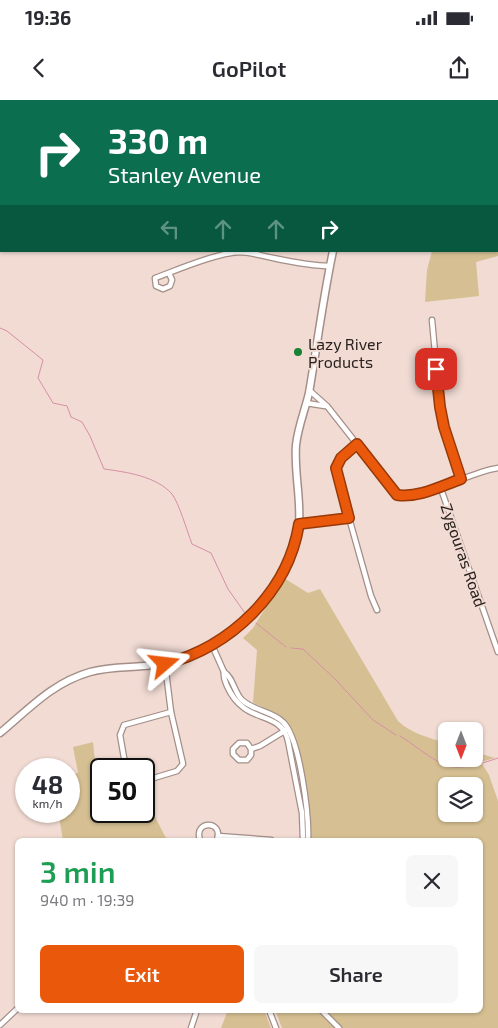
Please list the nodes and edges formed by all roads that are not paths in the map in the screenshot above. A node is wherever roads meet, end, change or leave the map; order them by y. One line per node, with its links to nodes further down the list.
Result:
1 (333, 252): 2 (main road)
2 (330, 266): 3 (street); 5 (main road)
3 (169, 273)
4 (432, 320): 10 (street)
5 (309, 390): 6 (main road); 7 (street)
6 (306, 403): 7 (street); 13 (main road)
7 (326, 406): 8 (street)
8 (357, 444): 11 (street); 12 (street)
9 (498, 468): 10 (street)
10 (461, 479): 11 (street)
11 (440, 486): 16 (street, Zygouras Road)
12 (349, 518): 13 (street); 14 (street)
13 (299, 524): 15 (main road)
14 (377, 610)
15 (212, 645): 17 (main road); 19 (street)
16 (498, 652)
17 (165, 664): 18 (street); 20 (main road)
18 (171, 712): 22 (street); 23 (street)
19 (286, 729): 21 (street); 24 (street)
20 (0, 733)
21 (252, 749): 21 (street)
22 (124, 758)
23 (155, 778)
24 (300, 788): 27 (street); 28 (street)
25 (200, 838): 26 (street)
26 (217, 838)
27 (303, 838)
28 (308, 838)
29 (15, 1011): 33 (street)
30 (196, 1013): 34 (street)
31 (270, 1013): 35 (street)
32 (324, 1013): 36 (street)
33 (0, 1025)
34 (191, 1028)
35 (276, 1028)
36 (339, 1028)

